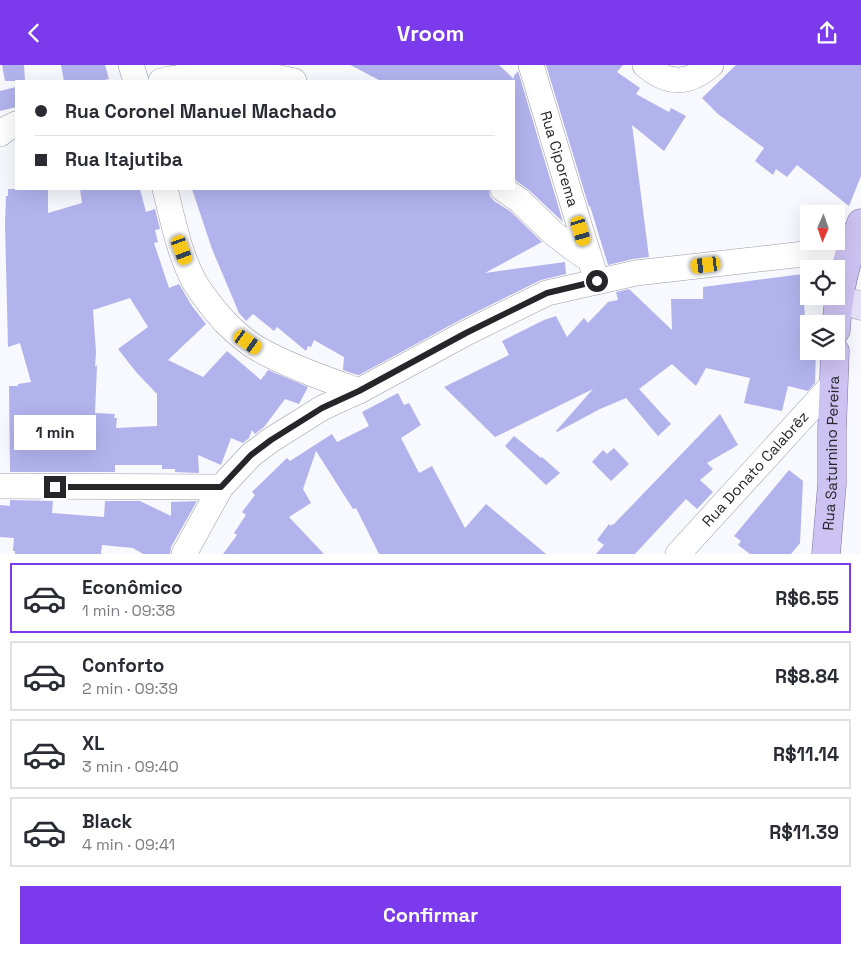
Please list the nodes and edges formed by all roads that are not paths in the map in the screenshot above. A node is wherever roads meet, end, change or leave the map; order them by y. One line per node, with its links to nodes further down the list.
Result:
1 (131, 65): 5 (street)
2 (531, 65): 14 (street, Rua Ciporema)
3 (645, 65): 4 (street)
4 (711, 65)
5 (136, 80)
6 (165, 80): 7 (street)
7 (290, 80)
8 (15, 124): 9 (street)
9 (0, 135)
10 (165, 190): 19 (street)
11 (504, 190): 14 (street)
12 (861, 223): 13 (main road)
13 (850, 252): 14 (street); 15 (main road)
14 (593, 270): 19 (street)
15 (850, 302): 16 (main road)
16 (844, 315)
17 (834, 360): 18 (main road, Rua Saturnino Pereira)
18 (833, 384): 23 (street, Rua Donato Calabrêz); 24 (main road, Rua Saturnino Pereira)
19 (359, 391): 21 (street)
20 (0, 487): 21 (street)
21 (221, 487): 22 (street)
22 (184, 554)
23 (678, 554)
24 (826, 554)

